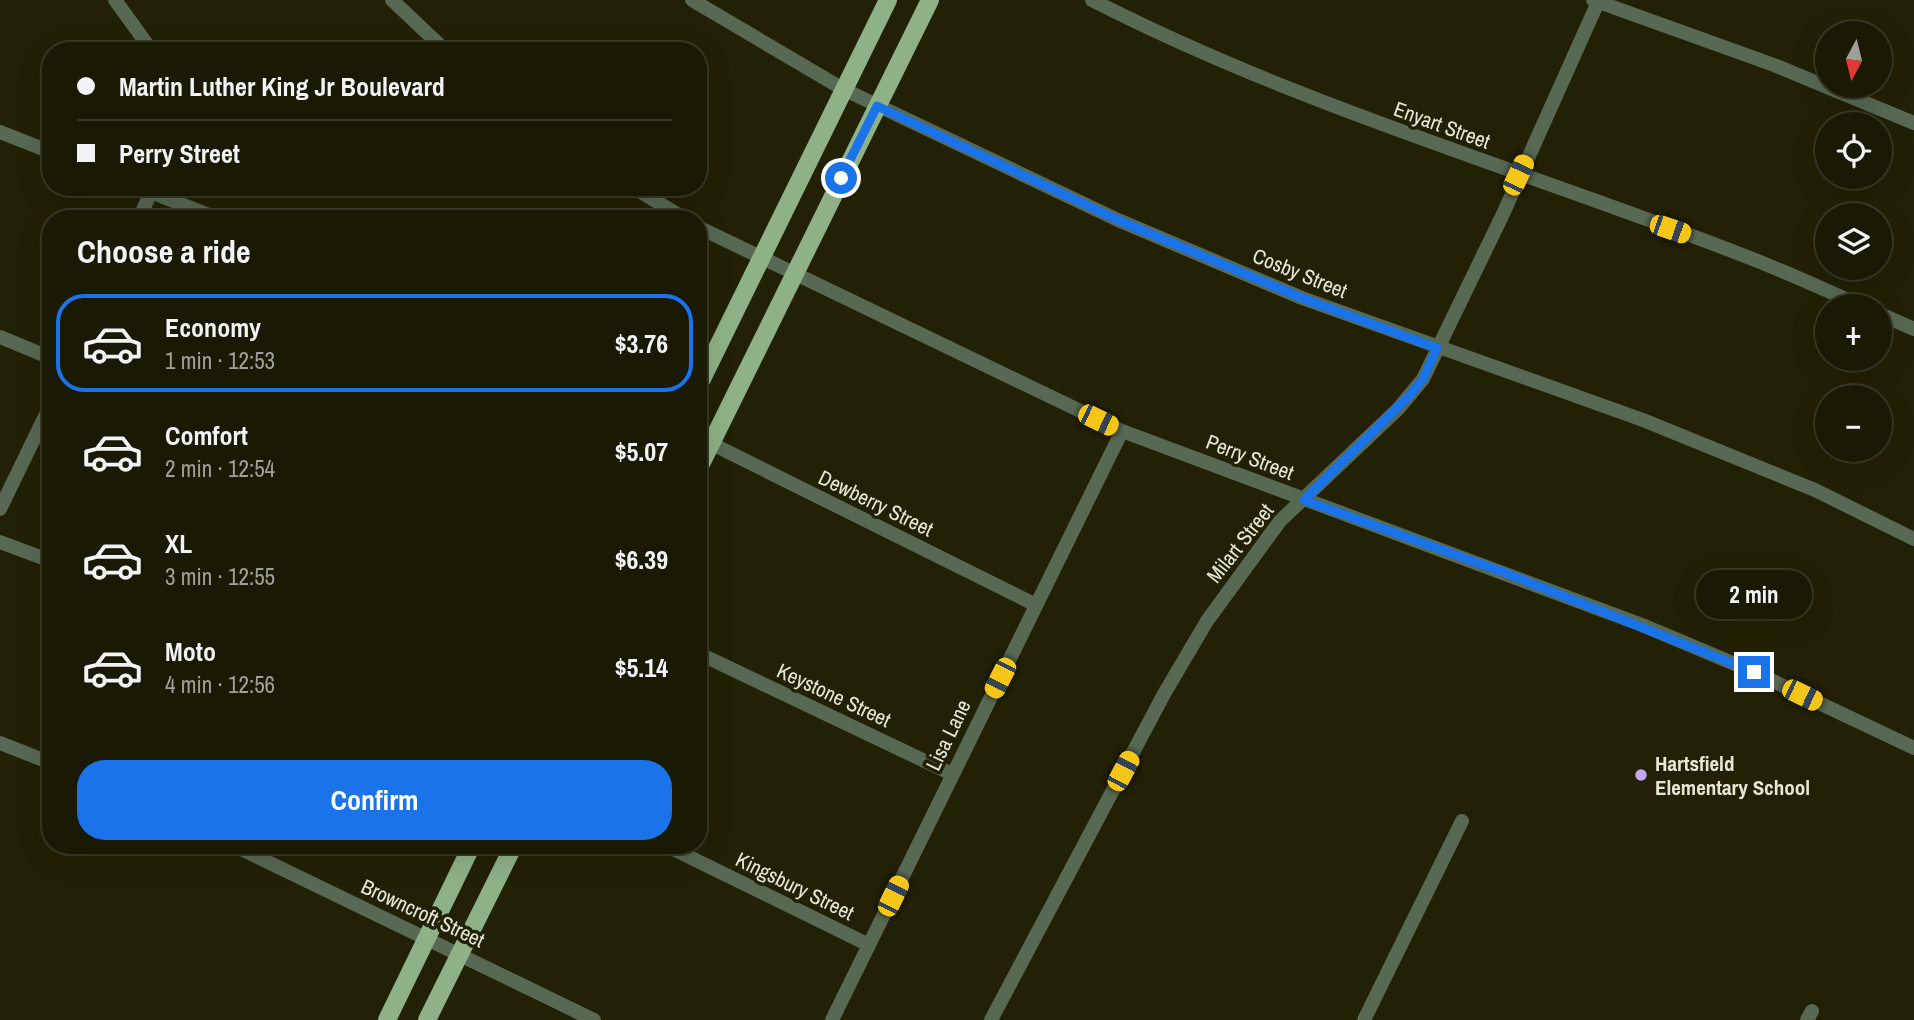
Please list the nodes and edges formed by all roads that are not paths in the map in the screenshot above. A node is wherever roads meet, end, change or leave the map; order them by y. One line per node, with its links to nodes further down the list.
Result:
1 (115, 0): 8 (street)
2 (392, 0): 9 (street)
3 (692, 0): 10 (street, Cosby Street)
4 (888, 0): 10 (main road)
5 (930, 0): 11 (main road)
6 (1093, 0): 15 (street, Enyart Street)
7 (1597, 1): 12 (street); 15 (street, Milart Street)
8 (145, 42)
9 (436, 42)
10 (843, 89): 11 (street, Cosby Street); 21 (main road)
11 (877, 106): 22 (main road); 27 (street, Cosby Street)
12 (1914, 123)
13 (0, 132): 14 (street)
14 (42, 148)
15 (1518, 175): 23 (street, Enyart Street); 27 (street, Milart Street)
16 (164, 196): 18 (street)
17 (648, 196): 19 (street)
18 (197, 210)
19 (670, 210)
20 (707, 231): 21 (street, Perry Street)
21 (761, 258): 22 (street, Perry Street); 29 (main road)
22 (793, 274): 31 (street, Perry Street); 32 (main road)
23 (1834, 294)
24 (1892, 319): 25 (street)
25 (1914, 329)
26 (0, 337): 28 (street)
27 (1437, 348): 34 (street, Milart Street); 36 (street, Cosby Street)
28 (42, 354)
29 (707, 369)
30 (42, 423): 35 (street)
31 (1122, 431): 34 (street, Perry Street); 39 (street, Lisa Lane)
32 (707, 436)
33 (707, 441): 39 (street, Dewberry Street)
34 (1304, 500): 42 (street, Perry Street); 57 (street, Milart Street)
35 (0, 509)
36 (1914, 539)
37 (0, 542): 38 (street)
38 (42, 558)
39 (1036, 606): 44 (street, Lisa Lane)
40 (707, 657): 44 (street, Keystone Street)
41 (0, 743): 43 (street)
42 (1914, 748)
43 (42, 759)
44 (952, 774): 51 (street, Lisa Lane)
45 (1462, 821): 58 (street)
46 (252, 854): 50 (street, Browncroft Street)
47 (468, 854): 50 (main road)
48 (510, 854): 52 (main road)
49 (683, 854): 51 (street, Kingsbury Street)
50 (427, 939): 52 (street, Browncroft Street); 53 (main road)
51 (869, 945): 56 (street, Lisa Lane)
52 (460, 953): 54 (main road); 55 (street, Browncroft Street)
53 (387, 1020)
54 (427, 1020)
55 (594, 1020)
56 (832, 1020)
57 (991, 1020)
58 (1364, 1020)

